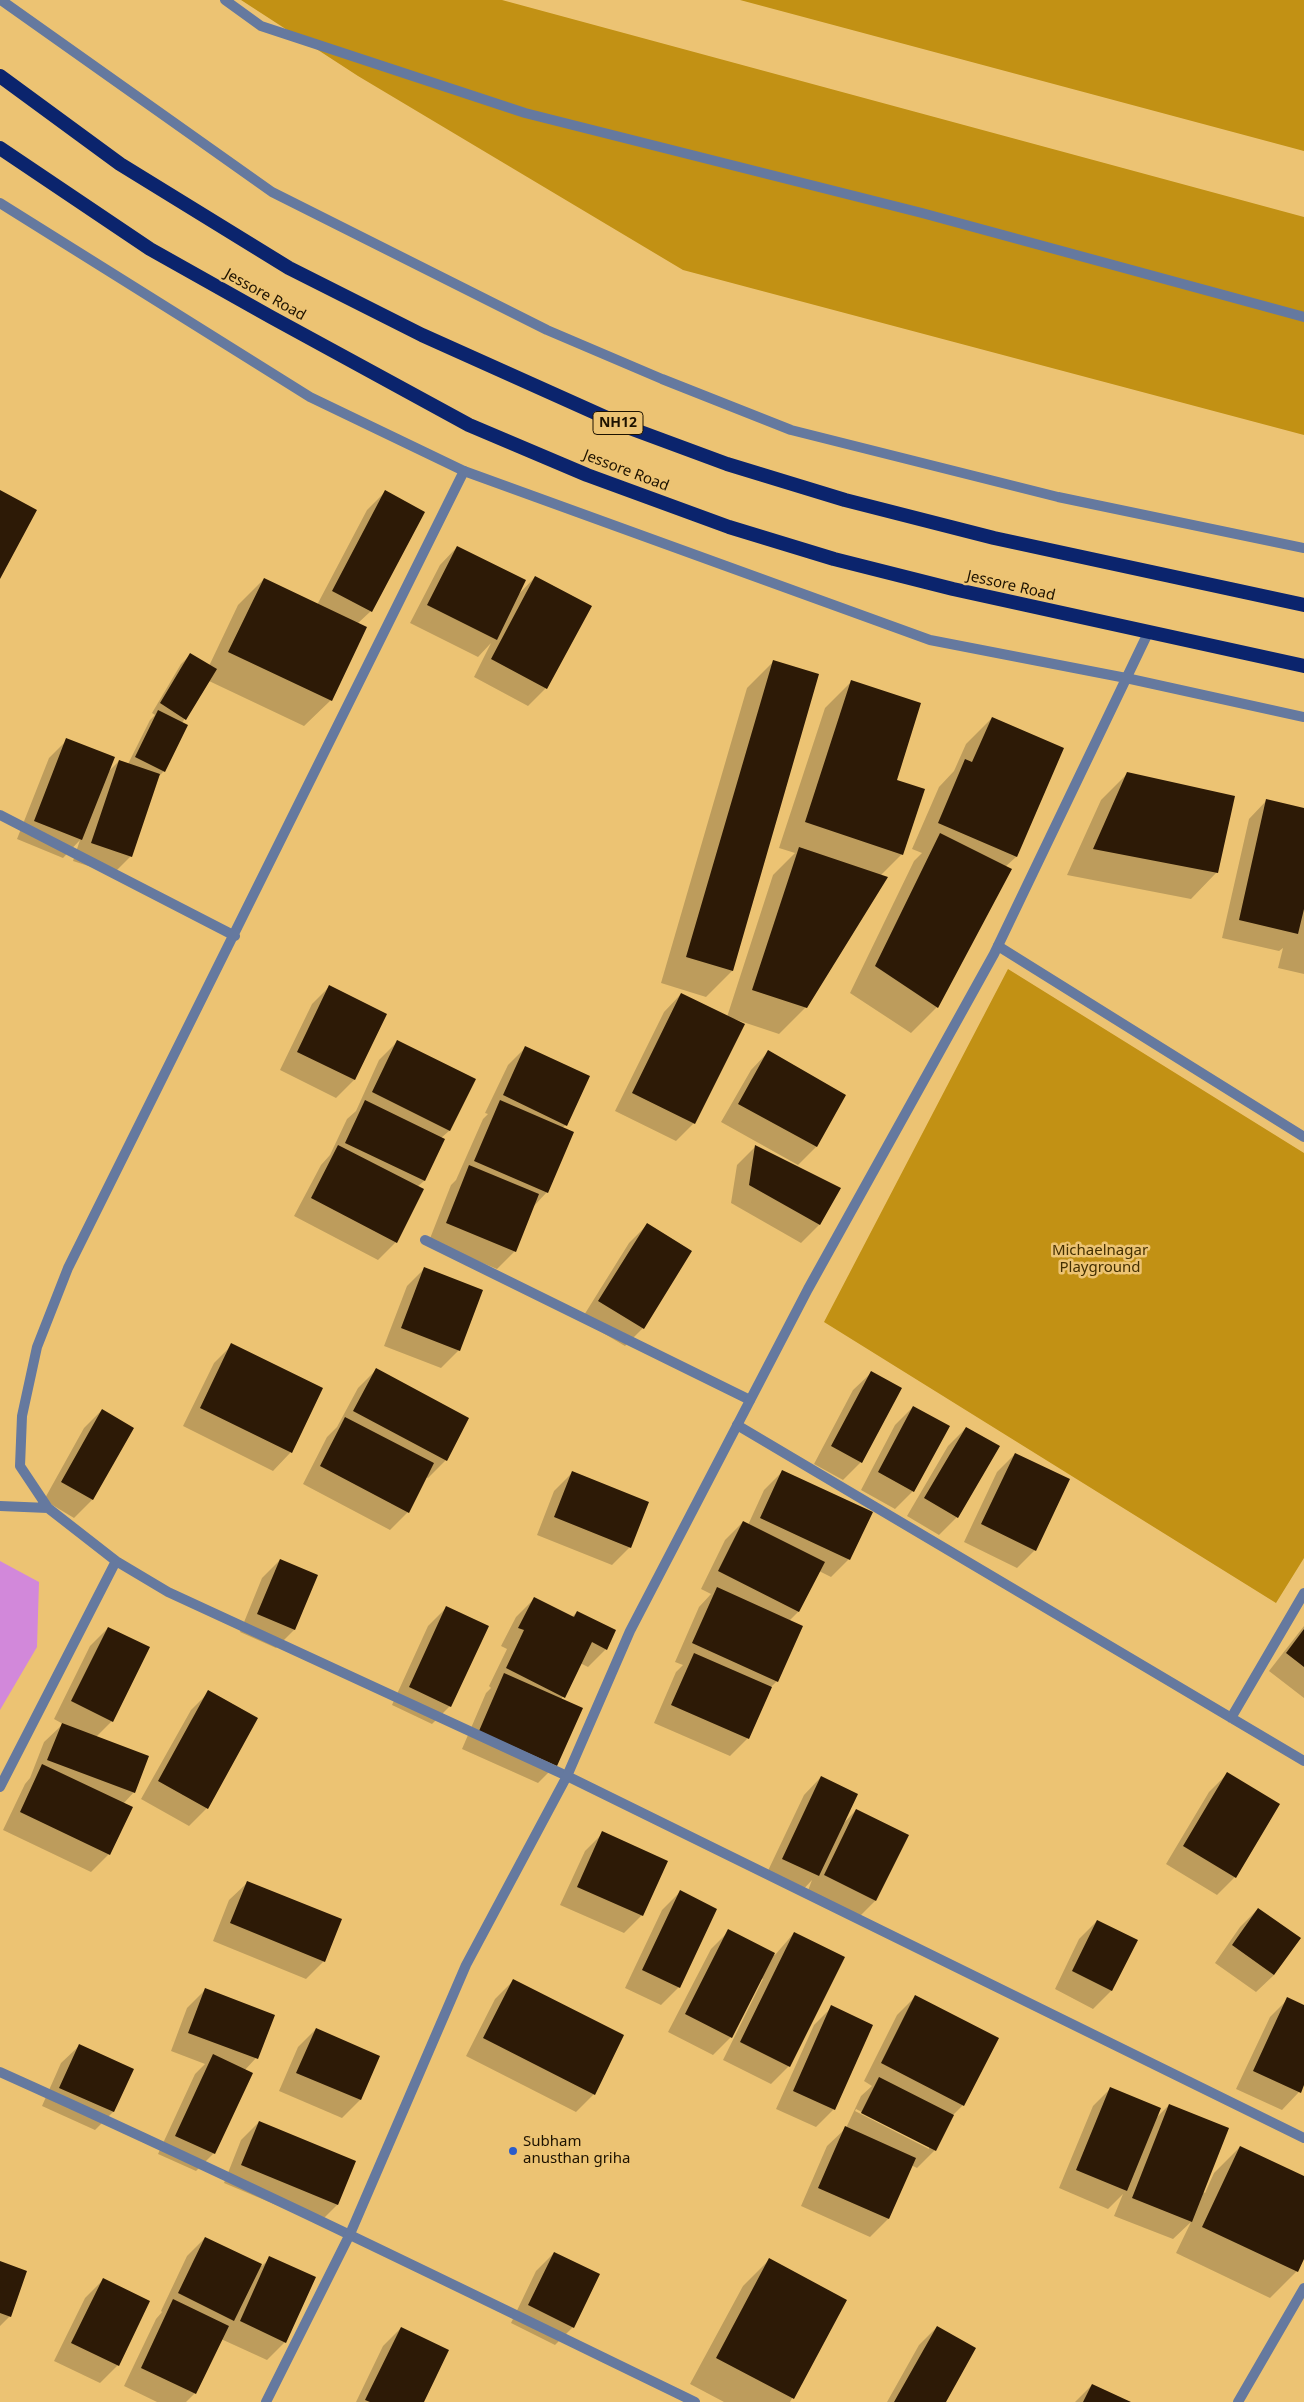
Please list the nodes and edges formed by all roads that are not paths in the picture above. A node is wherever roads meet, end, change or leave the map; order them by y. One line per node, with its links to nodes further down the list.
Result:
1 (1, 0): 8 (street)
2 (225, 0): 6 (street)
3 (0, 76): 9 (highway, NH12)
4 (0, 148): 10 (highway, Jessore Road)
5 (0, 204): 7 (street)
6 (1304, 318)
7 (464, 471): 12 (street); 15 (street)
8 (1304, 548)
9 (1304, 605)
10 (1148, 633): 11 (highway, Jessore Road); 12 (street)
11 (1304, 666)
12 (1126, 678): 13 (street); 16 (street)
13 (1304, 717)
14 (0, 815): 15 (street)
15 (234, 936): 22 (street)
16 (998, 946): 17 (street); 19 (street)
17 (1304, 1137)
18 (425, 1240): 19 (street)
19 (750, 1400): 20 (street)
20 (737, 1425): 25 (street); 27 (street)
21 (0, 1506): 22 (street)
22 (48, 1508): 23 (street)
23 (116, 1561): 27 (street); 28 (street)
24 (1304, 1593): 25 (street)
25 (1231, 1718): 26 (street)
26 (1304, 1761)
27 (567, 1776): 30 (street); 31 (street)
28 (0, 1787)
29 (0, 2072): 31 (street)
30 (1304, 2138)
31 (350, 2234): 33 (street); 34 (street)
32 (1304, 2288): 35 (street)
33 (266, 2402)
34 (695, 2402)
35 (1238, 2402)

